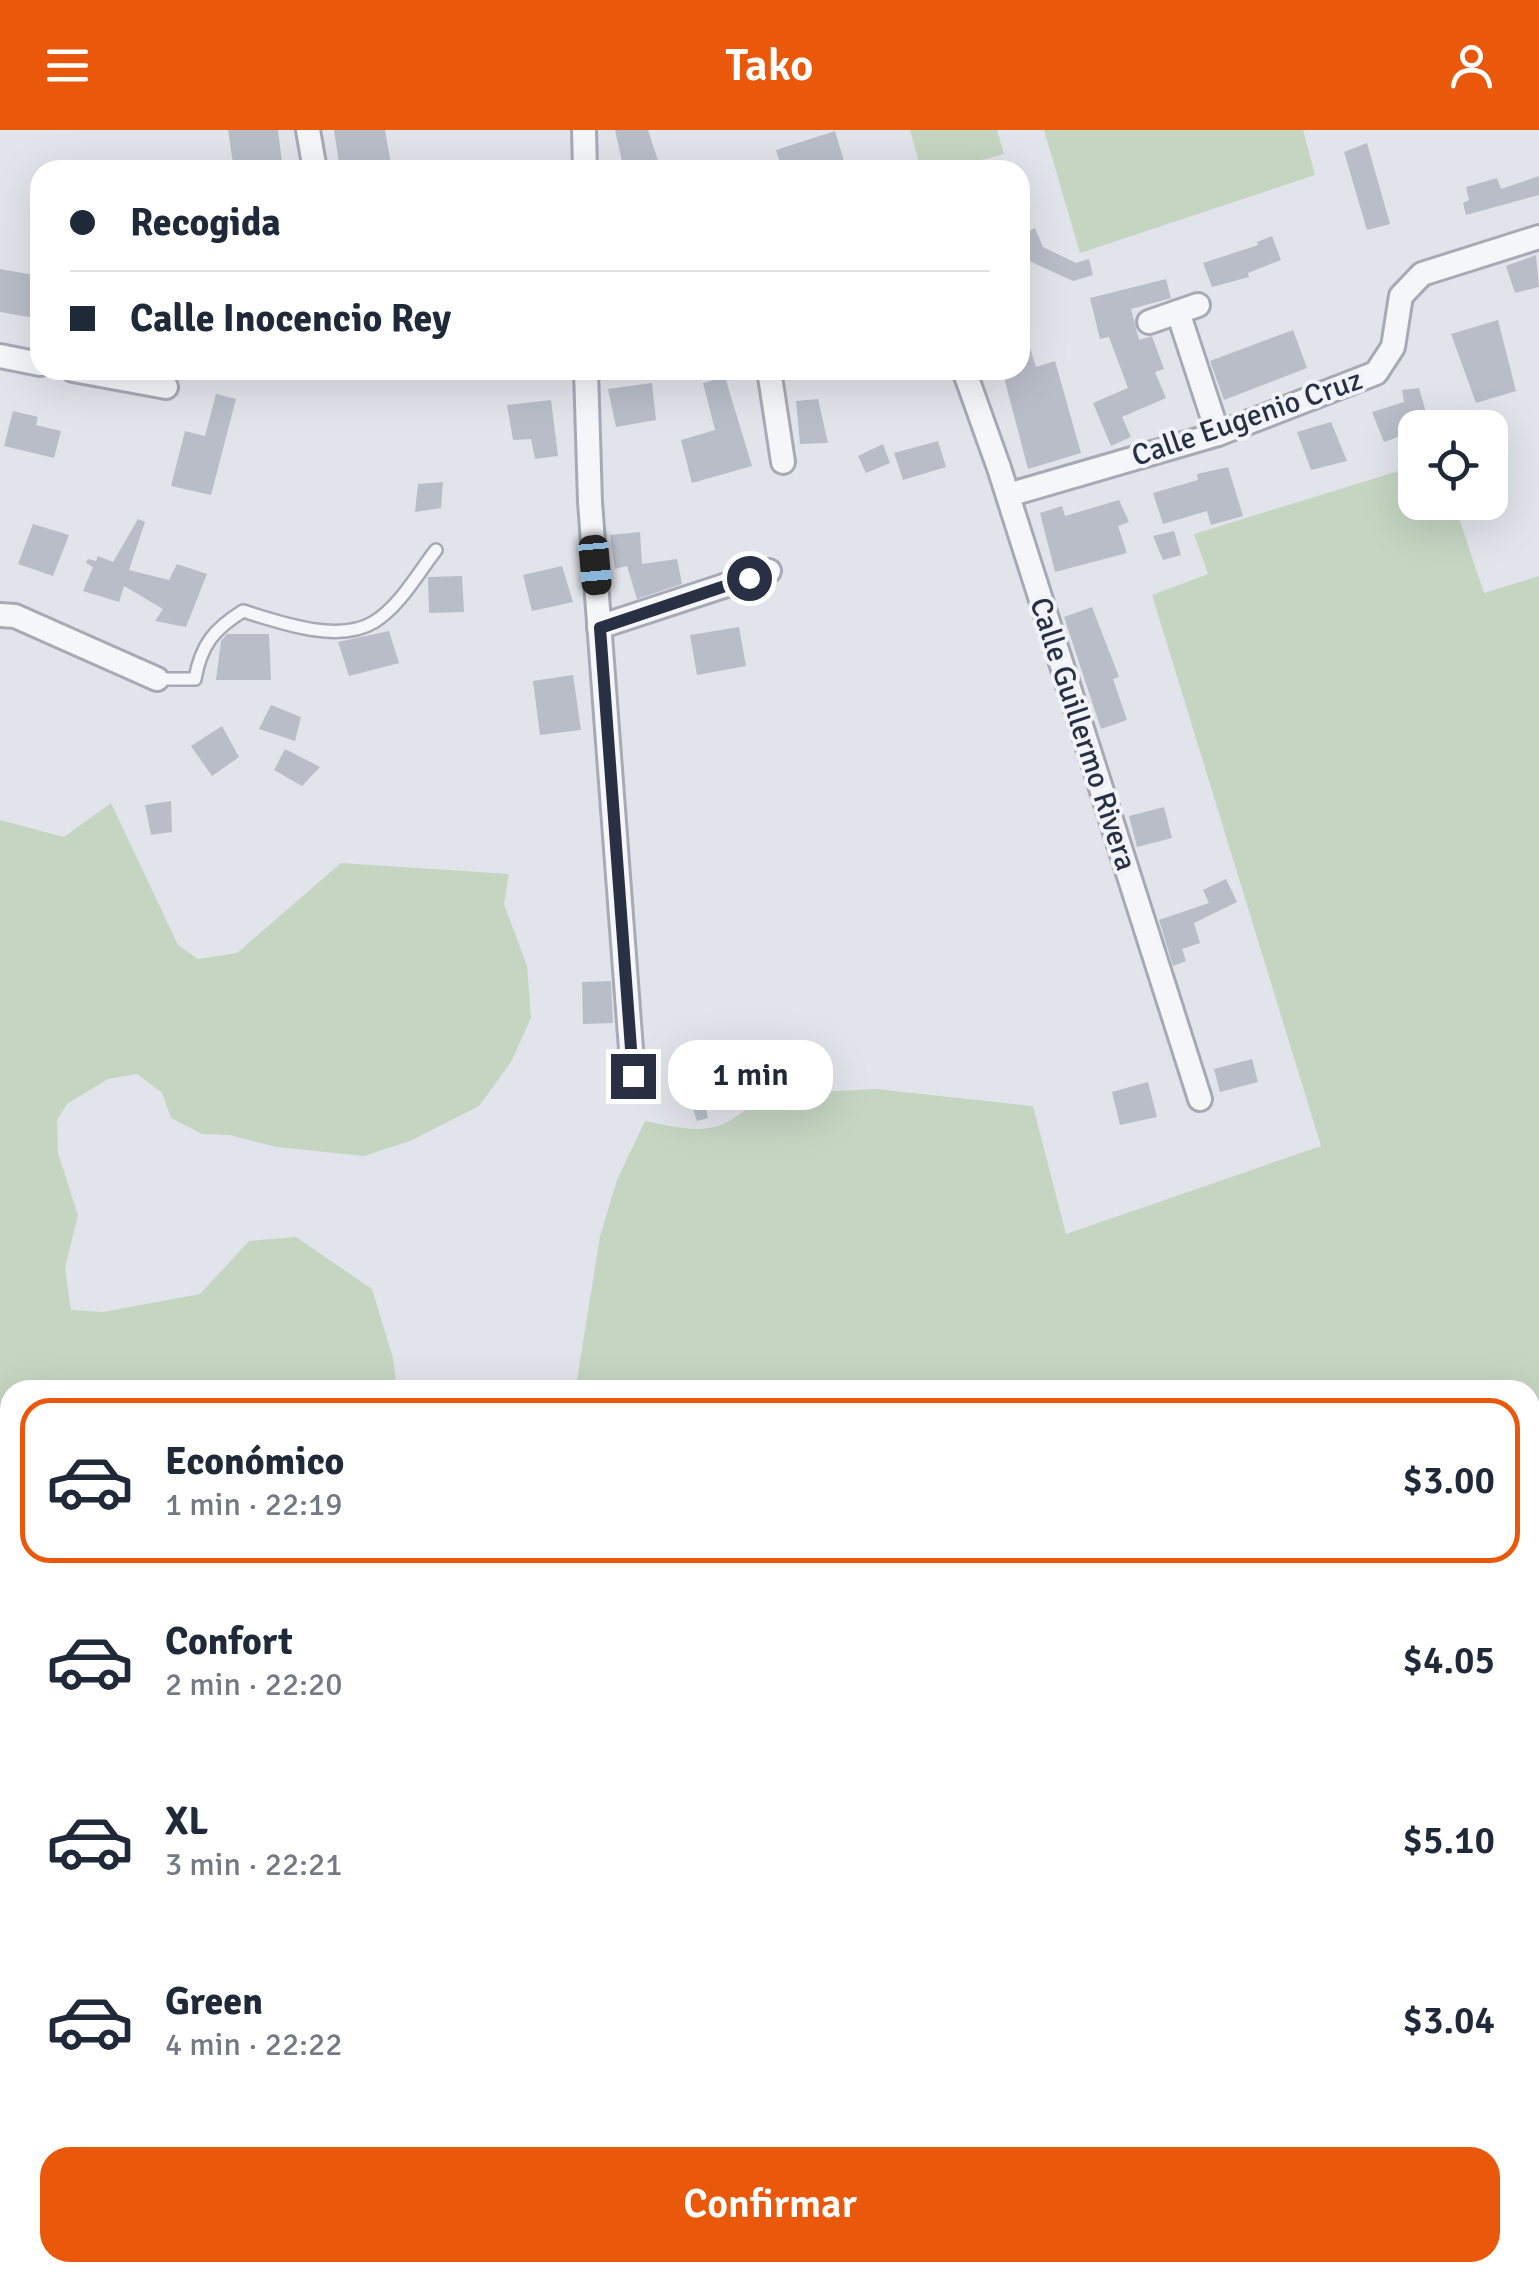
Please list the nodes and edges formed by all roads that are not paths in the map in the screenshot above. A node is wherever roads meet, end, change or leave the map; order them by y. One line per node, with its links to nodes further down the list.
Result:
1 (308, 130): 3 (street)
2 (584, 130): 4 (street)
3 (313, 160)
4 (584, 160)
5 (1539, 237): 14 (street, Calle Eugenio Cruz)
6 (1149, 322): 14 (street)
7 (0, 356): 8 (street)
8 (30, 362)
9 (128, 380): 13 (street)
10 (587, 380): 20 (street)
11 (771, 380): 15 (street)
12 (968, 380): 16 (street, Calle Guillermo Rivera)
13 (166, 387)
14 (1218, 434): 16 (street, Calle Eugenio Cruz)
15 (783, 462)
16 (1008, 495): 23 (street, Calle Guillermo Rivera)
17 (436, 550): 21 (lane)
18 (769, 570): 20 (street)
19 (0, 614): 21 (street)
20 (600, 628): 22 (street)
21 (156, 679)
22 (633, 1076)
23 (1200, 1099)

